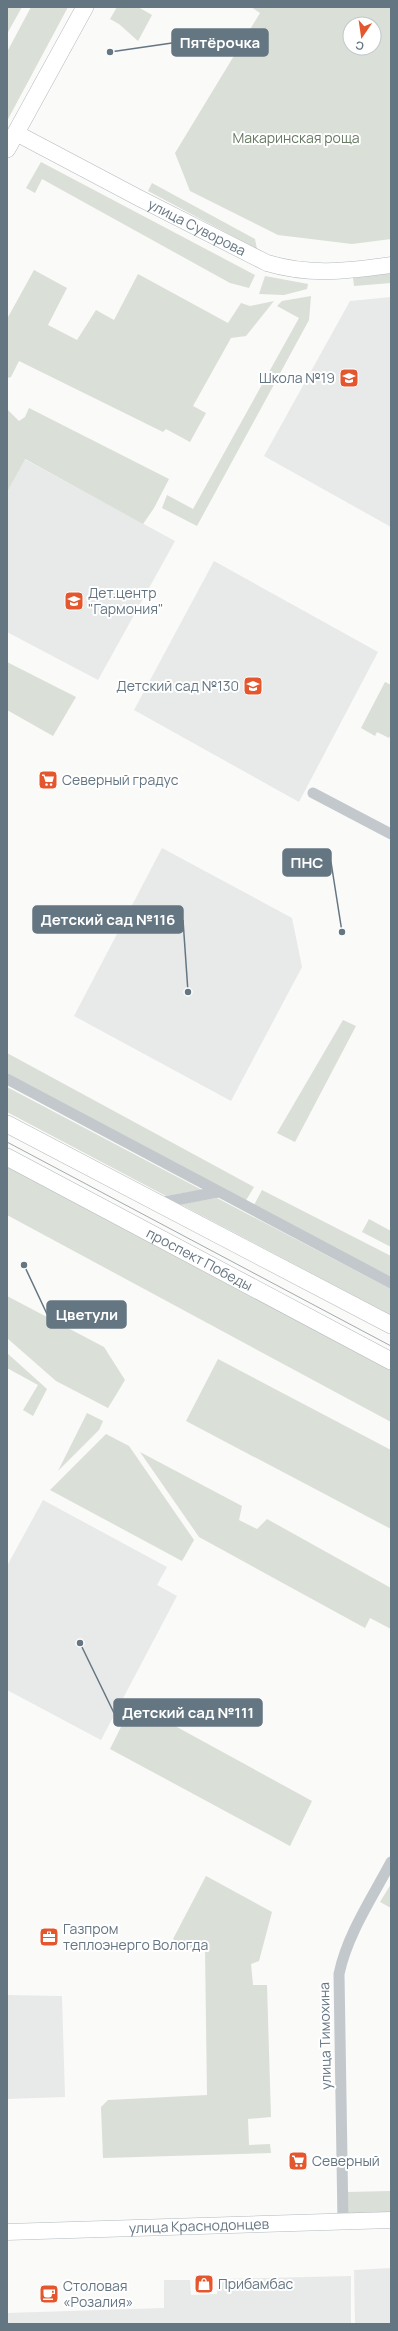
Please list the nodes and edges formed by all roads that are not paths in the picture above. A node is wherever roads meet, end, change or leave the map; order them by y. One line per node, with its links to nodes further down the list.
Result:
1 (85, 7): 2 (main road)
2 (16, 133): 3 (main road); 4 (main road, улица Суворова)
3 (7, 149)
4 (391, 265)
5 (313, 793): 6 (street)
6 (391, 834)
7 (7, 1079): 10 (street)
8 (7, 1124): 11 (main road)
9 (7, 1157): 14 (main road, проспект Победы)
10 (218, 1192): 11 (street); 12 (street)
11 (159, 1203): 13 (main road)
12 (391, 1283)
13 (391, 1325)
14 (391, 1362)
15 (391, 1862): 17 (street, улица Тимохина)
16 (391, 2220): 17 (main road, улица Краснодонцев)
17 (343, 2222): 18 (main road, улица Краснодонцев)
18 (7, 2232)

